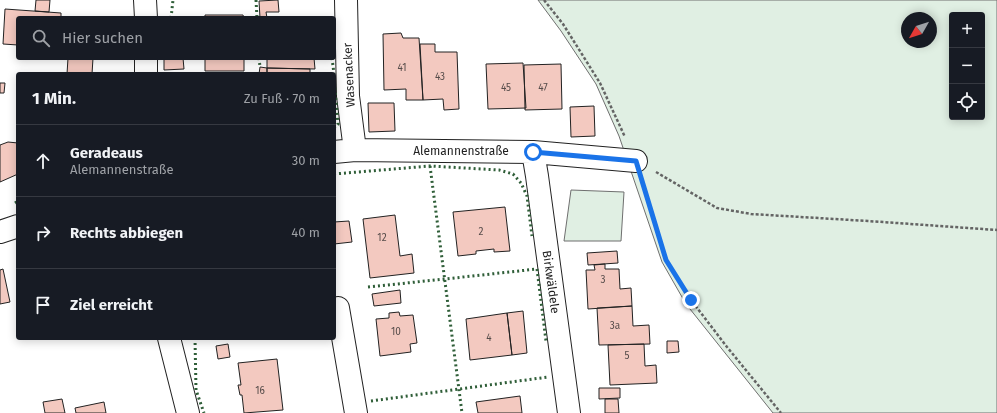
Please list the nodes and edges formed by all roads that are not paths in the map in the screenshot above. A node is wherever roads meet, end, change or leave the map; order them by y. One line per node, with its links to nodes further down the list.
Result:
1 (146, 0): 3 (street)
2 (346, 0): 6 (street, Wasenacker)
3 (146, 16)
4 (146, 60): 5 (street)
5 (146, 72)
6 (345, 151): 7 (street, Alemannenstraße)
7 (533, 152): 8 (street, Alemannenstraße); 15 (street, Birkwäldele)
8 (636, 161)
9 (16, 227): 10 (street)
10 (0, 232)
11 (338, 308): 14 (street)
12 (170, 340): 13 (street)
13 (188, 413)
14 (356, 413)
15 (569, 413)

